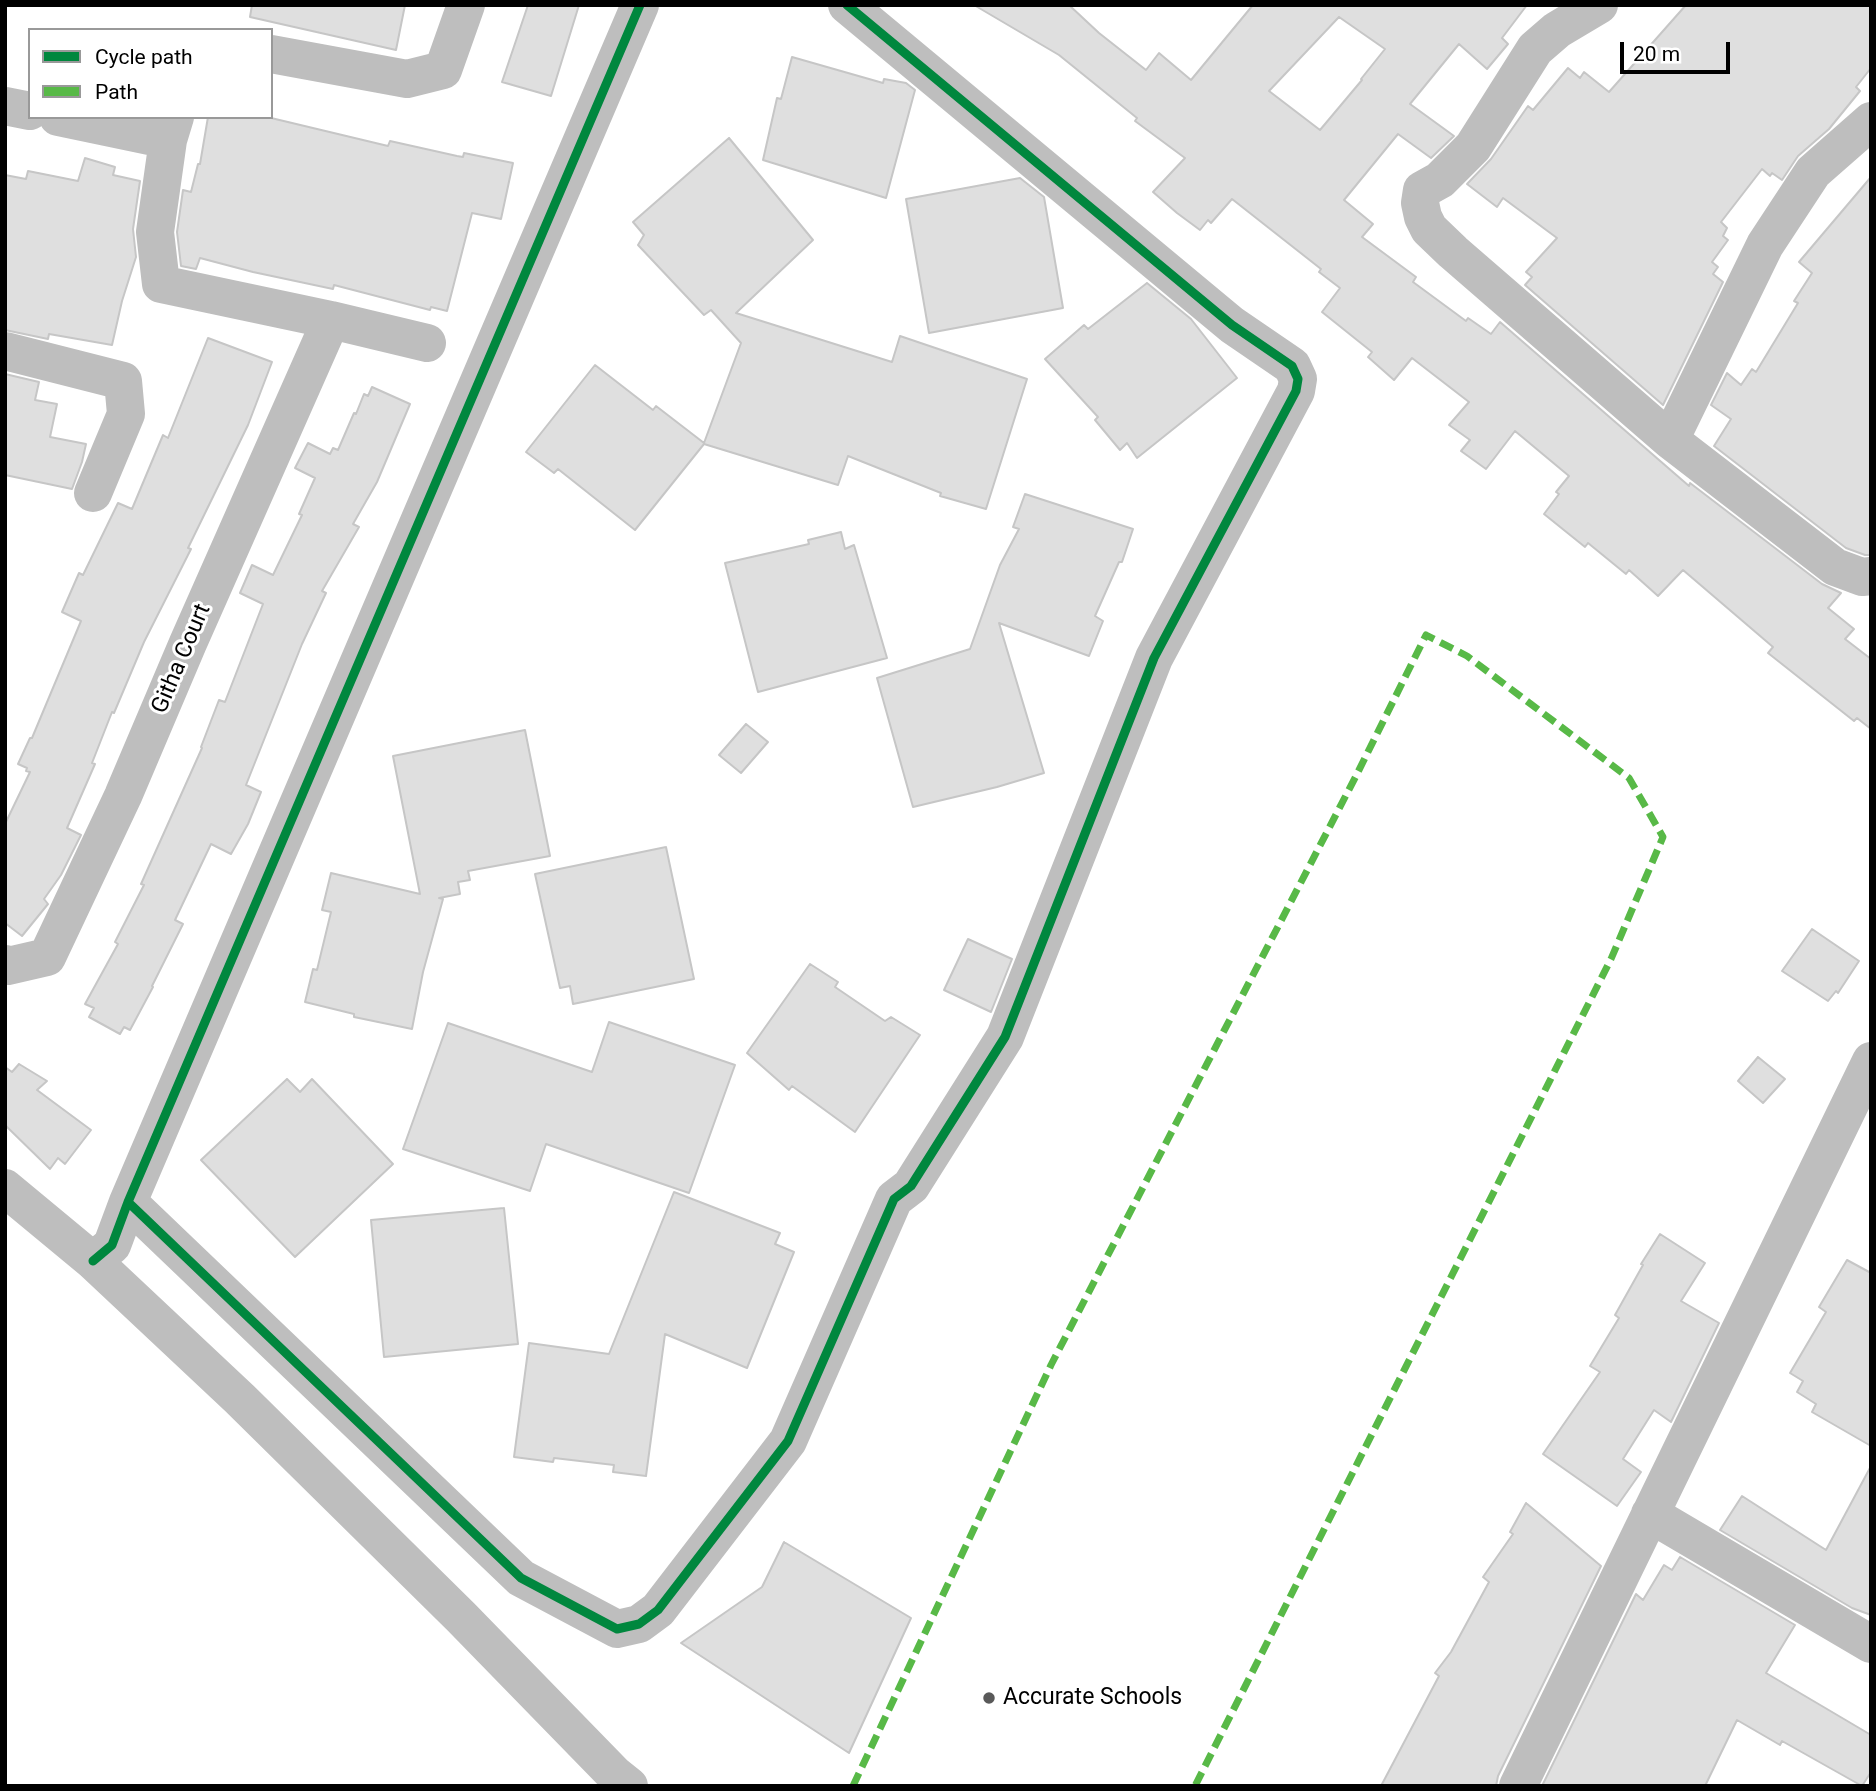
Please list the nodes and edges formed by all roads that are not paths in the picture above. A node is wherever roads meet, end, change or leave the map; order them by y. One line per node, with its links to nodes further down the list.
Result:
1 (466, 5): 5 (street)
2 (640, 5): 20 (street)
3 (847, 5): 20 (street)
4 (1599, 5): 14 (street)
5 (273, 54)
6 (5, 106): 7 (street)
7 (28, 111)
8 (77, 119): 10 (street)
9 (1871, 121): 14 (street)
10 (172, 129): 11 (street)
11 (331, 320): 12 (street); 17 (street, Githa Court)
12 (427, 342)
13 (5, 351): 15 (street)
14 (1670, 440): 16 (street)
15 (93, 493)
16 (1871, 576)
17 (5, 964)
18 (1871, 1061): 22 (street)
19 (5, 1188): 21 (street)
20 (128, 1202): 21 (street)
21 (93, 1261): 24 (street)
22 (1650, 1514): 23 (street); 25 (street)
23 (1871, 1644)
24 (629, 1786)
25 (1518, 1786)

